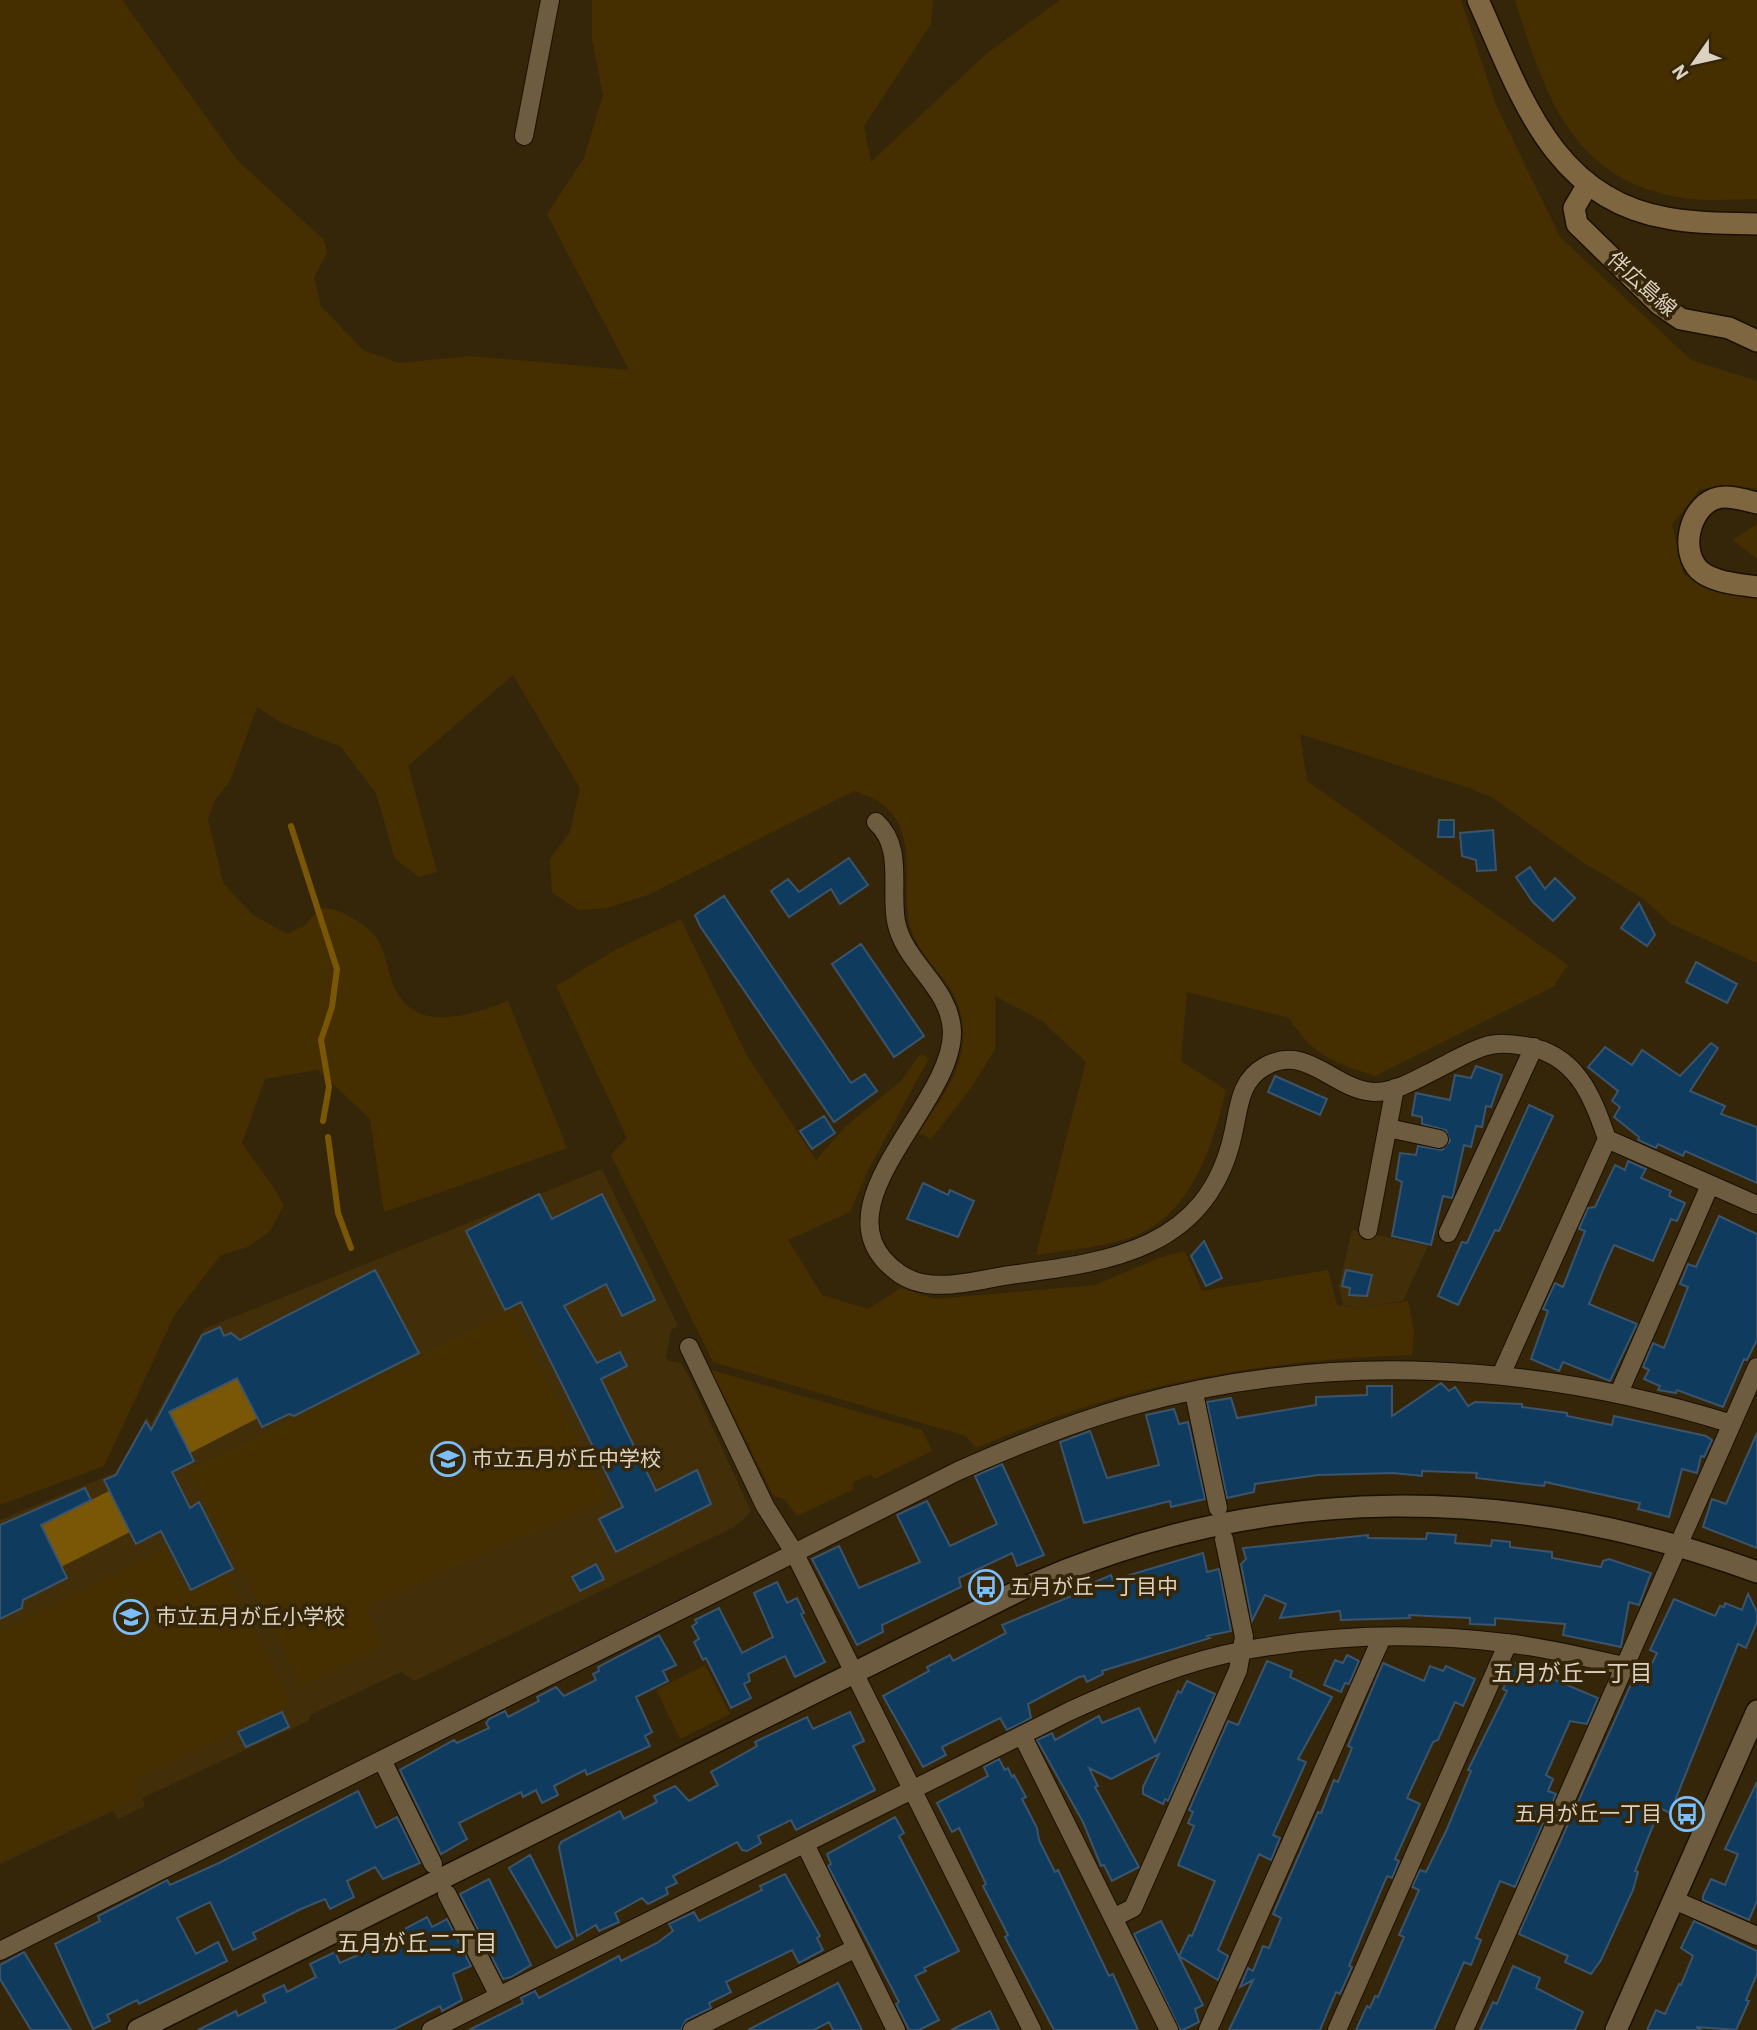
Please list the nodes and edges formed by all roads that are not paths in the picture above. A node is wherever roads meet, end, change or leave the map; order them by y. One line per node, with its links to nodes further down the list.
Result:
1 (550, 0): 3 (street)
2 (1478, 0): 4 (main road)
3 (524, 136)
4 (1588, 184): 5 (main road); 6 (main road, 伴広島線)
5 (1757, 224)
6 (1757, 341)
7 (1757, 503): 8 (main road)
8 (1757, 587)
9 (876, 822): 11 (street)
10 (1534, 1047): 11 (street); 14 (street); 18 (street)
11 (1395, 1088): 12 (street)
12 (1388, 1128): 13 (street); 17 (street)
13 (1439, 1139)
14 (1606, 1139): 15 (street); 21 (street)
15 (1710, 1185): 16 (street); 23 (street)
16 (1757, 1205)
17 (1368, 1230)
18 (1448, 1233)
19 (689, 1347): 28 (street)
20 (1757, 1367): 24 (street)
21 (1501, 1375): 22 (street); 23 (street)
22 (1194, 1393): 25 (street); 28 (street)
23 (1619, 1393): 24 (street)
24 (1731, 1424): 27 (street)
25 (1218, 1508)
26 (1224, 1539): 32 (street)
27 (1679, 1545): 29 (street); 33 (street); 34 (street)
28 (794, 1552): 34 (street); 37 (street)
29 (1757, 1572)
30 (1382, 1637): 31 (street); 32 (street); 54 (street)
31 (1508, 1643): 33 (street); 55 (street)
32 (1244, 1650): 36 (street); 43 (street)
33 (1625, 1666): 56 (street)
34 (854, 1672): 38 (street); 48 (street)
35 (1757, 1712): 42 (street)
36 (1022, 1735): 38 (street); 43 (street)
37 (382, 1760): 40 (street); 46 (street)
38 (912, 1790): 39 (street); 52 (street)
39 (804, 1844): 45 (street); 47 (street)
40 (433, 1864)
41 (447, 1894): 47 (street)
42 (1674, 1900): 44 (street); 57 (street)
43 (1113, 1918): 53 (street)
44 (1757, 1936)
45 (856, 1948): 50 (street); 51 (street)
46 (0, 1951)
47 (499, 1996): 49 (street)
48 (138, 2030)
49 (431, 2030)
50 (692, 2030)
51 (896, 2030)
52 (1032, 2030)
53 (1169, 2030)
54 (1208, 2030)
55 (1337, 2030)
56 (1464, 2030)
57 (1616, 2030)

